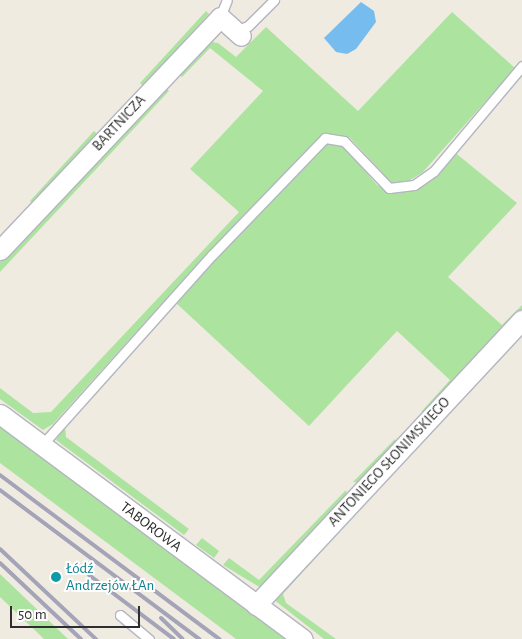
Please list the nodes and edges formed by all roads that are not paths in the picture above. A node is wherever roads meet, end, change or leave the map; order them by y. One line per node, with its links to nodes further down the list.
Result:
1 (228, 0): 3 (lane)
2 (274, 0): 4 (lane)
3 (220, 17): 4 (street); 6 (street, BARTNICZA)
4 (238, 33)
5 (522, 66): 9 (lane)
6 (0, 250)
7 (522, 320): 10 (street, ANTONIEGO SŁONIMSKIEGO)
8 (0, 414): 9 (street, TABOROWA)
9 (42, 445): 10 (street, TABOROWA)
10 (256, 605): 13 (street, TABOROWA)
11 (120, 615): 12 (lane)
12 (149, 639)
13 (303, 639)

